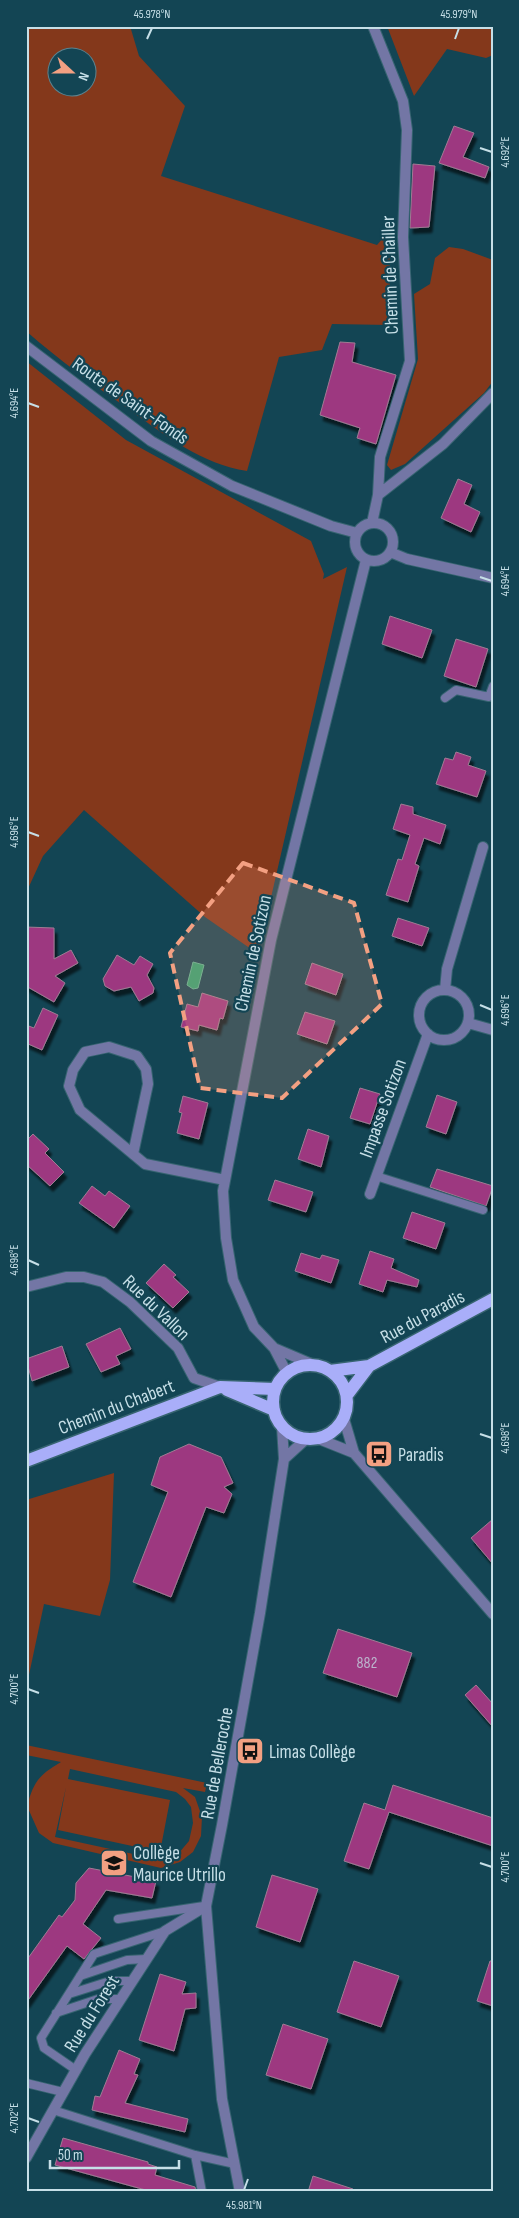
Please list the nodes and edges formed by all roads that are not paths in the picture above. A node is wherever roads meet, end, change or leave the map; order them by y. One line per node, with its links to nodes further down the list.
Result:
1 (373, 26): 4 (street, Chemin de Chailler)
2 (26, 346): 6 (street, Route de Saint-Fonds)
3 (493, 393): 4 (street)
4 (378, 495): 5 (street, Chemin de Chailler)
5 (372, 524): 6 (street); 7 (street)
6 (357, 533): 8 (street)
7 (390, 552): 8 (street); 9 (street)
8 (366, 560): 19 (street, Chemin de Sotizon)
9 (493, 578)
10 (493, 686): 11 (lane)
11 (445, 698)
12 (483, 847): 13 (street)
13 (445, 990): 14 (street); 16 (street)
14 (468, 1022): 15 (street); 16 (street)
15 (493, 1030)
16 (428, 1034): 18 (street, Impasse Sotizon)
17 (133, 1154): 17 (street); 19 (street)
18 (376, 1176): 20 (street, Impasse Sotizon); 21 (lane)
19 (225, 1180): 24 (street, Chemin de Sotizon)
20 (370, 1194)
21 (482, 1210)
22 (26, 1287): 29 (street, Rue du Vallon)
23 (493, 1299): 26 (main road, Rue du Paradis)
24 (274, 1348): 25 (street, Chemin de Sotizon); 28 (street, Chemin de Sotizon)
25 (314, 1365): 27 (main road); 28 (main road)
26 (369, 1366): 27 (main road, Rue du Paradis); 31 (main road, Rue du Paradis)
27 (330, 1371): 31 (main road)
28 (287, 1373): 30 (main road)
29 (220, 1387): 30 (main road, Chemin du Chabert); 32 (main road); 38 (main road, Chemin du Chabert)
30 (275, 1389): 32 (main road)
31 (347, 1394): 33 (main road)
32 (274, 1410): 34 (main road)
33 (344, 1419): 35 (main road); 36 (street)
34 (282, 1427): 35 (main road); 37 (street, Rue de Belleroche)
35 (312, 1439): 36 (street); 37 (street)
36 (354, 1453): 39 (street)
37 (284, 1459): 40 (street, Rue de Belleroche)
38 (26, 1461)
39 (493, 1614)
40 (206, 1906): 41 (lane); 42 (street, Rue du Forest); 55 (street, Rue de Belleroche)
41 (118, 1920)
42 (164, 1930): 43 (street, Rue du Forest); 44 (lane)
43 (146, 1959): 44 (lane); 45 (street, Rue du Forest)
44 (80, 1976): 46 (lane)
45 (132, 1981): 46 (lane); 47 (street, Rue du Forest)
46 (69, 1994): 48 (lane)
47 (120, 1999): 48 (lane); 49 (street, Rue du Forest)
48 (56, 2013): 49 (lane)
49 (76, 2070): 51 (street, Rue du Forest)
50 (26, 2083): 51 (lane)
51 (63, 2092): 52 (street, Rue du Forest)
52 (53, 2110): 53 (lane); 54 (street, Rue du Forest)
53 (196, 2155): 55 (lane); 56 (lane)
54 (26, 2158)
55 (235, 2164): 57 (street, Rue de Belleroche)
56 (202, 2192)
57 (240, 2192)

